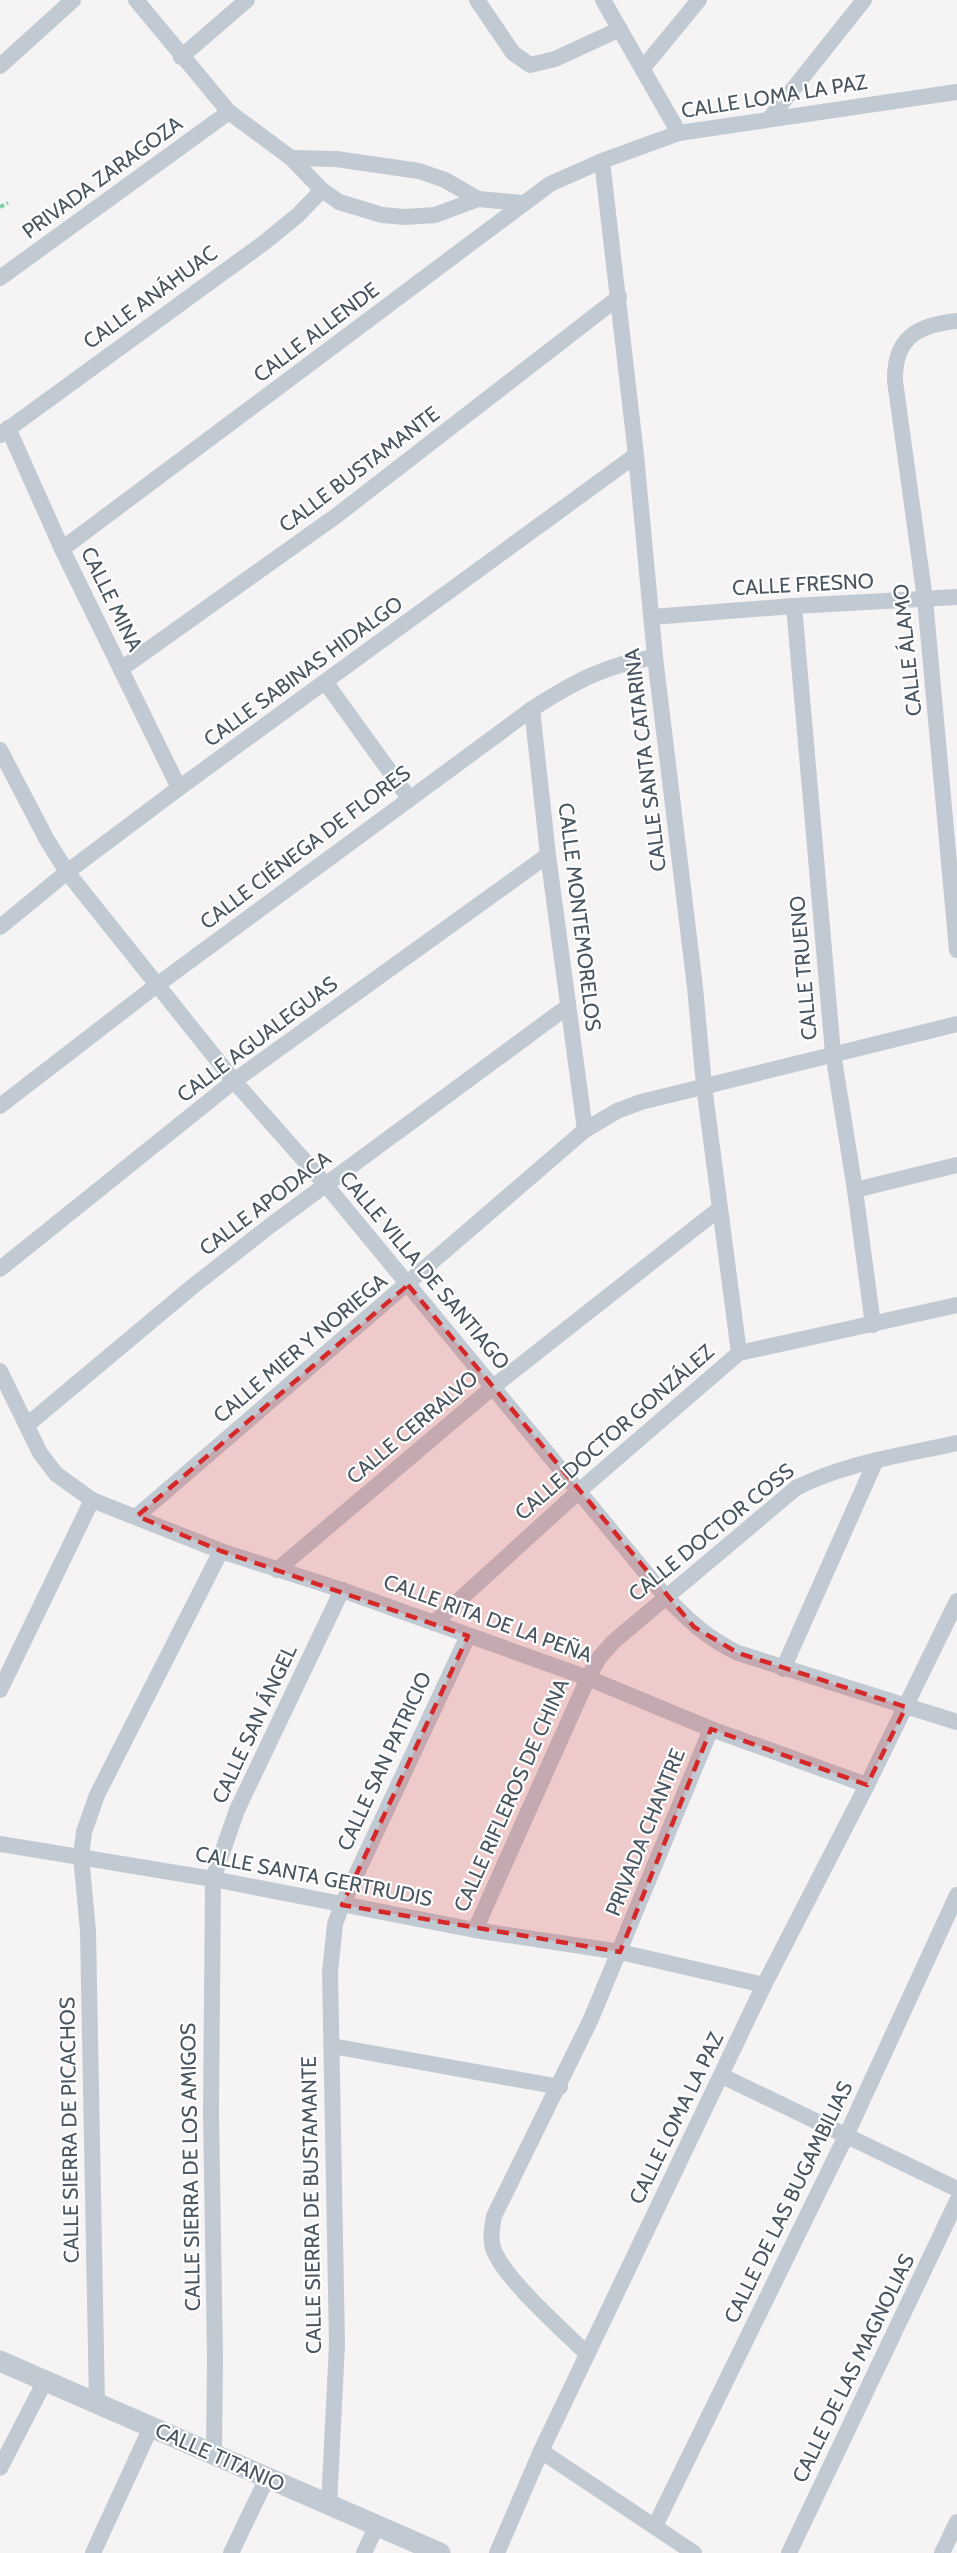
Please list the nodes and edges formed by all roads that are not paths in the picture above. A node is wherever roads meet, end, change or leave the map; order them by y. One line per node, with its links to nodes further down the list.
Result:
1 (73, 0): 10 (street)
2 (136, 0): 9 (street)
3 (247, 0): 9 (street)
4 (477, 0): 8 (street)
5 (603, 0): 8 (street)
6 (699, 0): 11 (street)
7 (864, 0): 14 (street)
8 (620, 29): 11 (street)
9 (182, 57): 13 (street)
10 (0, 66)
11 (643, 68): 15 (street)
12 (957, 92): 14 (street, CALLE LOMA LA PAZ)
13 (229, 112): 16 (street); 21 (street, PRIVADA ZARAGOZA)
14 (770, 118): 15 (street, CALLE LOMA LA PAZ)
15 (679, 133): 17 (street, CALLE LOMA LA PAZ)
16 (291, 158): 18 (street); 19 (street)
17 (602, 160): 20 (street, CALLE ALLENDE); 22 (street, CALLE SANTA CATARINA)
18 (322, 190): 19 (street); 24 (street, CALLE ANÁHUAC)
19 (478, 199): 20 (street)
20 (523, 203): 26 (street, CALLE ALLENDE)
21 (0, 278)
22 (619, 297): 25 (street, CALLE SANTA CATARINA); 32 (street, CALLE BUSTAMANTE)
23 (957, 321): 28 (street, CALLE ÁLAMO)
24 (4, 432): 26 (street, CALLE MINA)
25 (636, 455): 30 (street, CALLE SANTA CATARINA); 33 (street, CALLE SABINAS HIDALGO)
26 (62, 549): 32 (street, CALLE MINA)
27 (957, 597): 28 (street, CALLE FRESNO)
28 (925, 599): 29 (street, CALLE FRESNO); 40 (street, CALLE ÁLAMO)
29 (794, 606): 30 (street, CALLE FRESNO); 46 (street, CALLE TRUENO)
30 (652, 618): 31 (street, CALLE SANTA CATARINA)
31 (655, 657): 34 (street, CALLE CIÉNEGA DE FLORES); 48 (street, CALLE SANTA CATARINA)
32 (121, 669): 36 (street, CALLE MINA)
33 (326, 683): 36 (street, CALLE SABINAS HIDALGO); 37 (street)
34 (532, 709): 37 (street, CALLE CIÉNEGA DE FLORES); 38 (street, CALLE MONTEMORELOS)
35 (2, 760): 39 (street, CALLE VILLA DE SANTIAGO)
36 (179, 788): 39 (street, CALLE SABINAS HIDALGO)
37 (409, 798): 43 (street, CALLE CIÉNEGA DE FLORES)
38 (548, 855): 44 (street, CALLE MONTEMORELOS); 47 (street, CALLE AGUALEGUAS)
39 (67, 872): 41 (street, CALLE SABINAS HIDALGO); 43 (street, CALLE VILLA DE SANTIAGO)
40 (954, 884): 42 (street, CALLE ÁLAMO)
41 (0, 927)
42 (957, 950)
43 (158, 985): 47 (street, CALLE VILLA DE SANTIAGO); 49 (street, CALLE CIÉNEGA DE FLORES)
44 (567, 1007): 50 (street, CALLE MONTEMORELOS); 52 (street, CALLE APODACA)
45 (957, 1024): 46 (street, CALLE MIER Y NORIEGA)
46 (833, 1053): 48 (street, CALLE MIER Y NORIEGA); 53 (street, CALLE TRUENO)
47 (234, 1081): 52 (street, CALLE VILLA DE SANTIAGO); 55 (street, CALLE AGUALEGUAS)
48 (704, 1086): 50 (street, CALLE MIER Y NORIEGA); 54 (street, CALLE SANTA CATARINA)
49 (0, 1106)
50 (585, 1131): 56 (street, CALLE MIER Y NORIEGA)
51 (957, 1165): 53 (street)
52 (326, 1185): 56 (street, CALLE VILLA DE SANTIAGO); 62 (street, CALLE APODACA)
53 (855, 1190): 58 (street, CALLE TRUENO)
54 (719, 1209): 59 (street, CALLE SANTA CATARINA); 61 (street, CALLE CERRALVO)
55 (0, 1269)
56 (408, 1285): 61 (street, CALLE VILLA DE SANTIAGO); 67 (street, CALLE MIER Y NORIEGA)
57 (957, 1305): 58 (street, CALLE DOCTOR GONZÁLEZ)
58 (873, 1325): 59 (street, CALLE DOCTOR GONZÁLEZ)
59 (739, 1353): 65 (street, CALLE DOCTOR GONZÁLEZ)
60 (2, 1381): 62 (street, CALLE RITA DE LA PEÑA)
61 (493, 1387): 65 (street, CALLE VILLA DE SANTIAGO); 69 (street, CALLE CERRALVO)
62 (27, 1425): 66 (street, CALLE RITA DE LA PEÑA)
63 (957, 1443): 64 (street, CALLE DOCTOR COSS)
64 (876, 1460): 71 (street, CALLE DOCTOR COSS); 75 (street)
65 (579, 1491): 71 (street, CALLE VILLA DE SANTIAGO); 73 (street, CALLE DOCTOR GONZÁLEZ)
66 (92, 1500): 67 (street, CALLE RITA DE LA PEÑA); 77 (street)
67 (137, 1516): 68 (street, CALLE RITA DE LA PEÑA)
68 (221, 1551): 69 (street, CALLE RITA DE LA PEÑA); 83 (street, CALLE SIERRA DE PICACHOS)
69 (277, 1570): 70 (street, CALLE RITA DE LA PEÑA)
70 (342, 1590): 73 (street, CALLE RITA DE LA PEÑA); 84 (street, CALLE SAN ÁNGEL)
71 (666, 1596): 75 (street, CALLE VILLA DE SANTIAGO); 76 (street, CALLE DOCTOR COSS)
72 (957, 1601): 78 (street, CALLE LOMA LA PAZ)
73 (434, 1623): 74 (street, CALLE RITA DE LA PEÑA)
74 (468, 1636): 76 (street, CALLE RITA DE LA PEÑA); 86 (street, CALLE SAN PATRICIO)
75 (783, 1669): 78 (street, CALLE VILLA DE SANTIAGO)
76 (588, 1678): 80 (street, CALLE RITA DE LA PEÑA); 87 (street, CALLE RIFLEROS DE CHINA)
77 (0, 1690)
78 (906, 1707): 79 (street, CALLE VILLA DE SANTIAGO); 81 (street, CALLE LOMA LA PAZ)
79 (957, 1722)
80 (711, 1729): 81 (street, CALLE RITA DE LA PEÑA); 88 (street, PRIVADA CHANTRE)
81 (867, 1785): 89 (street, CALLE LOMA LA PAZ)
82 (0, 1844): 83 (street, CALLE SANTA GERTRUDIS)
83 (81, 1856): 84 (street, CALLE SANTA GERTRUDIS); 99 (street, CALLE SIERRA DE PICACHOS)
84 (213, 1879): 86 (street, CALLE SANTA GERTRUDIS); 102 (street, CALLE SIERRA DE LOS AMIGOS)
85 (957, 1895): 93 (street, CALLE DE LAS BUGAMBILIAS)
86 (342, 1905): 87 (street, CALLE SANTA GERTRUDIS); 90 (street, CALLE SIERRA DE BUSTAMANTE)
87 (475, 1930): 88 (street, CALLE SANTA GERTRUDIS)
88 (620, 1952): 89 (street, CALLE SANTA GERTRUDIS); 92 (street, PRIVADA CHANTRE)
89 (764, 1985): 91 (street, CALLE LOMA LA PAZ)
90 (332, 2046): 92 (street); 105 (street, CALLE SIERRA DE BUSTAMANTE)
91 (722, 2076): 93 (street); 96 (street, CALLE LOMA LA PAZ)
92 (560, 2087): 96 (street, PRIVADA CHANTRE)
93 (846, 2136): 94 (street); 108 (street, CALLE DE LAS BUGAMBILIAS)
94 (957, 2189)
95 (957, 2201): 115 (street, CALLE DE LAS MAGNOLIAS)
96 (587, 2354): 101 (street, CALLE LOMA LA PAZ)
97 (0, 2361): 98 (street, CALLE TITANIO)
98 (45, 2381): 99 (street, CALLE TITANIO); 103 (street)
99 (97, 2404): 100 (street, CALLE TITANIO)
100 (151, 2427): 102 (street, CALLE TITANIO); 109 (street)
101 (541, 2451): 108 (street); 113 (street, CALLE LOMA LA PAZ)
102 (214, 2454): 104 (street, CALLE TITANIO)
103 (0, 2468)
104 (267, 2478): 105 (street, CALLE TITANIO); 110 (street)
105 (329, 2505): 107 (street, CALLE TITANIO)
106 (957, 2522): 116 (street)
107 (377, 2525): 111 (street); 112 (street, CALLE TITANIO)
108 (656, 2526): 114 (street)
109 (93, 2553)
110 (231, 2553)
111 (364, 2553)
112 (440, 2553)
113 (497, 2553)
114 (694, 2553)
115 (789, 2553)
116 (942, 2553)

